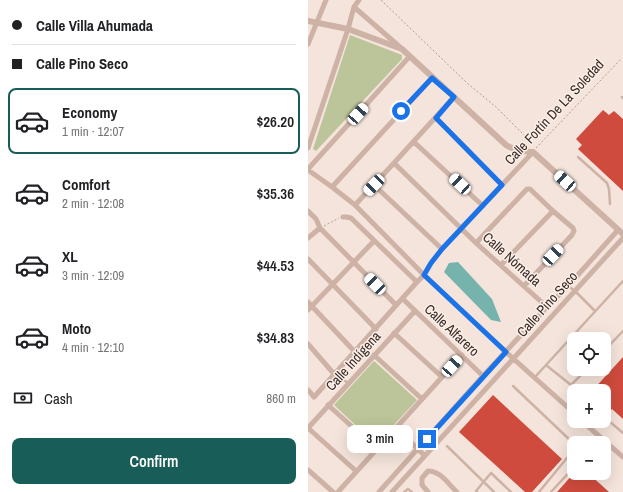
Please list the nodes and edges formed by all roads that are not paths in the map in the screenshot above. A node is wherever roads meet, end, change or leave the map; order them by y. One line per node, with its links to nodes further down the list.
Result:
1 (326, 0): 5 (street)
2 (359, 0): 3 (street)
3 (354, 7): 6 (street); 8 (street)
4 (308, 21): 5 (street)
5 (317, 22): 6 (street); 7 (street)
6 (348, 30): 8 (street); 14 (street)
7 (308, 44)
8 (402, 49): 9 (street)
9 (410, 56): 10 (street); 18 (street)
10 (432, 78): 11 (street); 21 (street)
11 (454, 97): 12 (street); 15 (street)
12 (436, 118): 13 (street); 20 (street)
13 (414, 142): 17 (street); 24 (street)
14 (308, 148)
15 (533, 152): 20 (street, Calle Fortín De La Soledad); 30 (street)
16 (578, 157): 22 (lane)
17 (394, 163): 19 (street); 29 (street, Calle Nómada)
18 (308, 169): 21 (street)
19 (374, 185): 23 (street); 35 (street)
20 (502, 185): 24 (street, Calle Fortín De La Soledad)
21 (332, 186): 23 (street)
22 (610, 204)
23 (355, 205): 39 (street)
24 (483, 206): 29 (street, Calle Fortín De La Soledad)
25 (308, 211): 28 (street)
26 (553, 211): 34 (street); 38 (street); 43 (street)
27 (343, 217): 33 (street)
28 (320, 228): 31 (street); 37 (street)
29 (461, 228): 34 (street, Calle Nómada); 35 (street, Calle Fortín De La Soledad)
30 (621, 232): 44 (street, Calle Pino Seco)
31 (308, 238)
32 (623, 238): 45 (street, Calle Pino Seco)
33 (374, 241): 37 (street); 41 (street)
34 (476, 243): 38 (street, Calle Nómada)
35 (442, 249): 39 (street, Calle Fortín De La Soledad)
36 (308, 259): 42 (street)
37 (353, 262): 42 (street); 47 (street)
38 (501, 265): 43 (street, Calle Nómada)
39 (424, 275): 41 (street, Calle Fortín De La Soledad); 58 (street)
40 (623, 281): 51 (lane)
41 (417, 282): 47 (street, Calle Fortín De La Soledad)
42 (332, 284): 48 (street); 52 (street)
43 (524, 286): 49 (street, Calle Nómada)
44 (568, 286): 45 (lane); 49 (street, Calle Pino Seco)
45 (575, 291): 51 (lane); 61 (street, Calle Pino Seco)
46 (405, 301): 50 (street, Calle Alfarero)
47 (396, 305): 52 (street, Calle Fortín De La Soledad)
48 (309, 306): 57 (street)
49 (546, 307): 58 (street, Calle Pino Seco)
50 (415, 311): 54 (street, Calle Indígena); 60 (street, Calle Alfarero)
51 (596, 311): 62 (lane)
52 (376, 329): 57 (street, Calle Fortín De La Soledad)
53 (623, 332): 56 (lane)
54 (394, 333): 59 (street, Calle Indígena); 66 (street)
55 (308, 344): 63 (street)
56 (611, 344)
57 (354, 351): 63 (street, Calle Fortín De La Soledad)
58 (506, 352): 61 (street); 64 (street, Calle Pino Seco)
59 (374, 355): 69 (street, Calle Indígena); 74 (street)
60 (462, 355): 64 (street, Calle Alfarero); 66 (street)
61 (513, 359): 68 (street); 85 (street, Calle Pino Seco)
62 (546, 365): 68 (lane); 70 (lane)
63 (334, 374): 73 (street, Calle Fortín De La Soledad)
64 (483, 376): 83 (street, Calle Pino Seco)
65 (579, 376): 71 (lane)
66 (442, 377): 74 (street)
67 (341, 378): 69 (lane)
68 (534, 378): 76 (street)
69 (348, 384): 75 (street, Calle Indígena)
70 (570, 384)
71 (572, 384)
72 (513, 386): 102 (lane)
73 (308, 390)
74 (422, 399): 79 (street)
75 (328, 405): 78 (street, Calle Indígena); 84 (street)
76 (567, 407)
77 (611, 423): 81 (lane)
78 (308, 428): 88 (street)
79 (396, 428): 83 (street); 84 (street)
80 (590, 428): 86 (street)
81 (623, 433)
82 (447, 446): 90 (lane)
83 (418, 448): 85 (street); 93 (street, Calle Pino Seco)
84 (377, 449): 88 (street)
85 (424, 455): 94 (street, Calle Pino Seco)
86 (623, 457)
87 (308, 470): 91 (street)
88 (356, 471): 92 (street)
89 (567, 475): 103 (lane)
90 (483, 481): 99 (lane); 100 (lane); 101 (lane)
91 (333, 492)
92 (338, 492)
93 (379, 492)
94 (392, 492)
95 (404, 492): 96 (lane)
96 (412, 492)
97 (428, 492): 98 (street)
98 (457, 492)
99 (477, 492)
100 (494, 492)
101 (511, 492)
102 (539, 492)
103 (551, 492)

